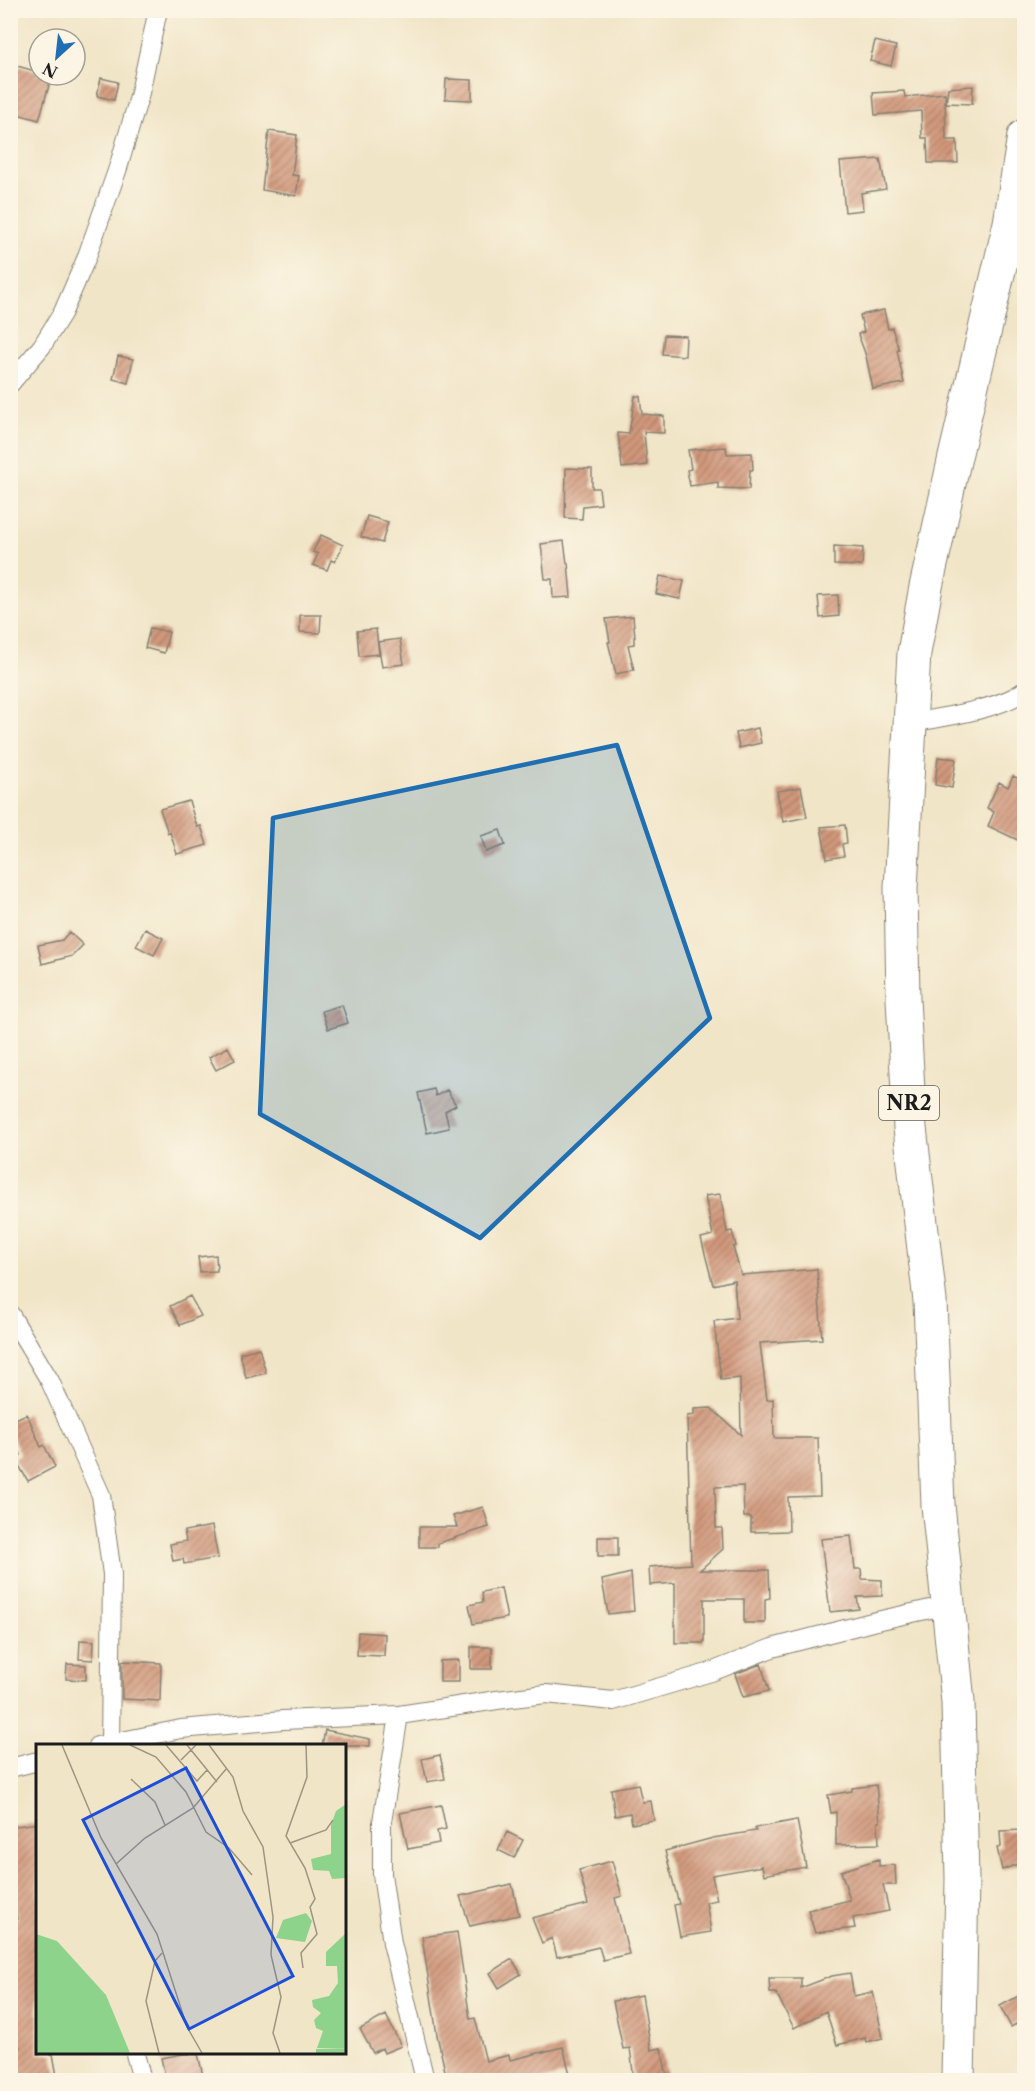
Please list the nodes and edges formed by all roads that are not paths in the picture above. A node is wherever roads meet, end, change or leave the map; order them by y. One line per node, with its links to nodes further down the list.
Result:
1 (158, 10): 3 (street)
2 (1024, 136): 5 (highway, NR2)
3 (10, 384)
4 (1024, 691): 5 (street)
5 (910, 723): 7 (highway, NR2)
6 (10, 1314): 9 (street)
7 (948, 1605): 8 (street); 16 (highway, NR2)
8 (399, 1715): 10 (street); 15 (street)
9 (106, 1744)
10 (111, 1744)
11 (36, 1762): 12 (street)
12 (10, 1768)
13 (135, 2055): 14 (street)
14 (142, 2080)
15 (425, 2080)
16 (958, 2080)

